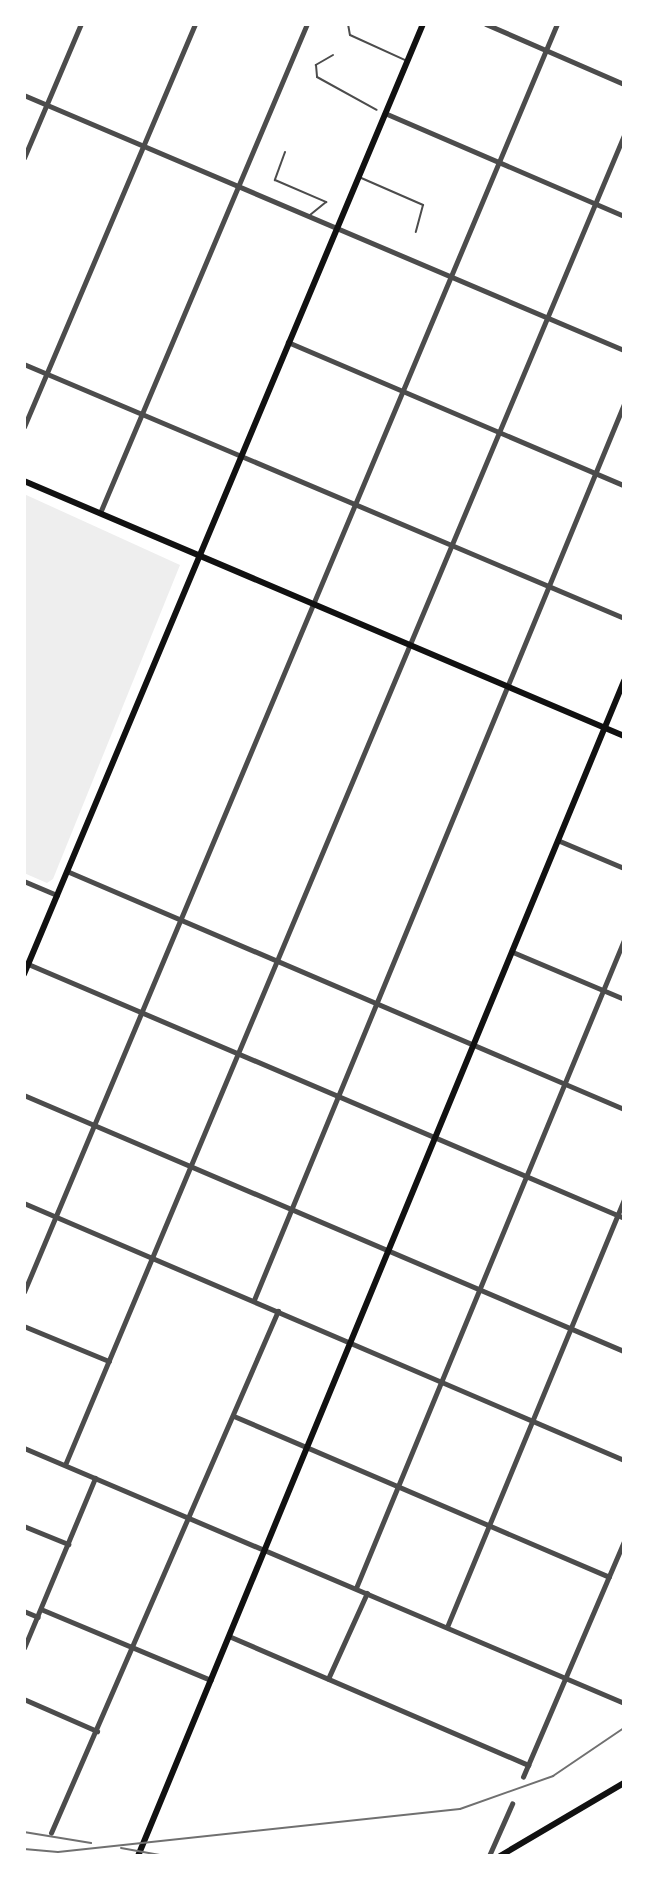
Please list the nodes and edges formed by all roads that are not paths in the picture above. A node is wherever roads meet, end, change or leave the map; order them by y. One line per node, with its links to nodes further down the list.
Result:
1 (81, 24): 13 (street)
2 (195, 24): 17 (street)
3 (307, 24): 22 (street)
4 (348, 24): 10 (lane)
5 (423, 24): 10 (main road)
6 (486, 24): 8 (street)
7 (557, 24): 8 (street)
8 (546, 51): 11 (street); 20 (street)
9 (333, 55): 14 (lane)
10 (407, 61): 15 (main road)
11 (624, 84)
12 (24, 95): 13 (street)
13 (47, 105): 17 (street); 19 (street)
14 (377, 111)
15 (385, 113): 20 (street); 21 (main road)
16 (624, 135): 23 (street)
17 (143, 145): 22 (street); 33 (street)
18 (285, 152): 24 (lane)
19 (24, 158)
20 (498, 162): 23 (street); 28 (street)
21 (358, 177): 26 (main road); 27 (lane)
22 (239, 185): 24 (street); 36 (street)
23 (594, 203): 25 (street); 29 (street)
24 (309, 216): 26 (street)
25 (624, 216)
26 (337, 227): 28 (street); 30 (main road)
27 (416, 232)
28 (449, 275): 29 (street); 34 (street)
29 (546, 316): 31 (street); 38 (street)
30 (288, 342): 34 (street); 39 (main road)
31 (624, 350)
32 (24, 364): 33 (street)
33 (46, 374): 36 (street); 37 (street)
34 (400, 389): 38 (street); 43 (street)
35 (624, 404): 40 (street)
36 (142, 414): 39 (street); 44 (street)
37 (24, 427)
38 (497, 430): 40 (street); 45 (street)
39 (240, 455): 43 (street); 46 (main road)
40 (595, 472): 42 (street); 47 (street)
41 (24, 481): 44 (main road)
42 (624, 485)
43 (352, 503): 45 (street); 48 (street)
44 (100, 513): 46 (main road)
45 (449, 544): 47 (street); 50 (street)
46 (196, 555): 48 (main road); 57 (main road)
47 (547, 585): 49 (street); 52 (street)
48 (310, 602): 50 (main road); 60 (street)
49 (624, 618)
50 (408, 643): 52 (main road); 63 (street)
51 (624, 681): 53 (main road)
52 (505, 685): 53 (main road); 68 (street)
53 (605, 728): 54 (main road); 55 (main road)
54 (624, 736)
55 (560, 841): 56 (street); 62 (main road)
56 (624, 868)
57 (66, 871): 59 (main road); 60 (street)
58 (24, 881): 59 (street)
59 (57, 895): 64 (main road)
60 (178, 920): 63 (street); 69 (street)
61 (624, 940): 66 (street)
62 (513, 952): 66 (street); 70 (main road)
63 (275, 961): 68 (street); 71 (street)
64 (28, 964): 65 (main road); 69 (street)
65 (24, 974)
66 (603, 990): 67 (street); 72 (street)
67 (624, 999)
68 (373, 1002): 70 (street); 73 (street)
69 (140, 1012): 71 (street); 76 (street)
70 (474, 1044): 72 (street); 77 (main road)
71 (237, 1053): 73 (street); 78 (street)
72 (565, 1084): 75 (street); 79 (street)
73 (335, 1094): 77 (street); 82 (street)
74 (24, 1095): 76 (street)
75 (624, 1109)
76 (94, 1124): 78 (street); 83 (street)
77 (436, 1137): 79 (street); 85 (main road)
78 (190, 1164): 82 (street); 86 (street)
79 (526, 1176): 84 (street); 87 (street)
80 (624, 1200): 84 (street)
81 (24, 1203): 83 (street)
82 (289, 1207): 85 (street); 89 (street)
83 (55, 1216): 86 (street); 88 (street)
84 (621, 1217): 92 (street)
85 (389, 1250): 87 (street); 93 (main road)
86 (152, 1258): 89 (street); 95 (street)
87 (480, 1288): 92 (street); 96 (street)
88 (24, 1292)
89 (254, 1300): 90 (street)
90 (278, 1311): 93 (street); 97 (street)
91 (24, 1326): 95 (street)
92 (571, 1328): 94 (street); 98 (street)
93 (351, 1342): 96 (street); 99 (main road)
94 (624, 1351)
95 (109, 1361): 102 (street)
96 (441, 1381): 98 (street); 104 (street)
97 (234, 1416): 99 (street); 105 (street)
98 (533, 1421): 101 (street); 106 (street)
99 (307, 1447): 104 (street); 110 (main road)
100 (24, 1448): 102 (street)
101 (624, 1460)
102 (65, 1465): 103 (street)
103 (96, 1478): 105 (street); 109 (street)
104 (400, 1487): 106 (street); 112 (street)
105 (191, 1518): 110 (street); 120 (street)
106 (489, 1525): 111 (street); 117 (street)
107 (24, 1526): 109 (street)
108 (624, 1541): 111 (street)
109 (68, 1544): 114 (street)
110 (264, 1550): 112 (street); 118 (main road)
111 (609, 1577): 121 (street)
112 (356, 1588): 113 (street)
113 (367, 1593): 117 (street); 122 (street)
114 (41, 1609): 116 (street); 120 (street)
115 (24, 1611): 116 (street)
116 (38, 1617): 119 (street)
117 (447, 1627): 121 (street)
118 (229, 1636): 122 (street); 123 (main road)
119 (24, 1648)
120 (135, 1649): 123 (street); 126 (street)
121 (566, 1678): 125 (street); 127 (street)
122 (328, 1679): 127 (street)
123 (211, 1680): 132 (main road)
124 (24, 1700): 126 (street)
125 (624, 1703)
126 (97, 1731): 131 (street)
127 (528, 1765): 128 (street)
128 (523, 1778)
129 (624, 1784): 134 (main road)
130 (512, 1804): 133 (street)
131 (51, 1833)
132 (138, 1856)
133 (489, 1856)
134 (501, 1856)

